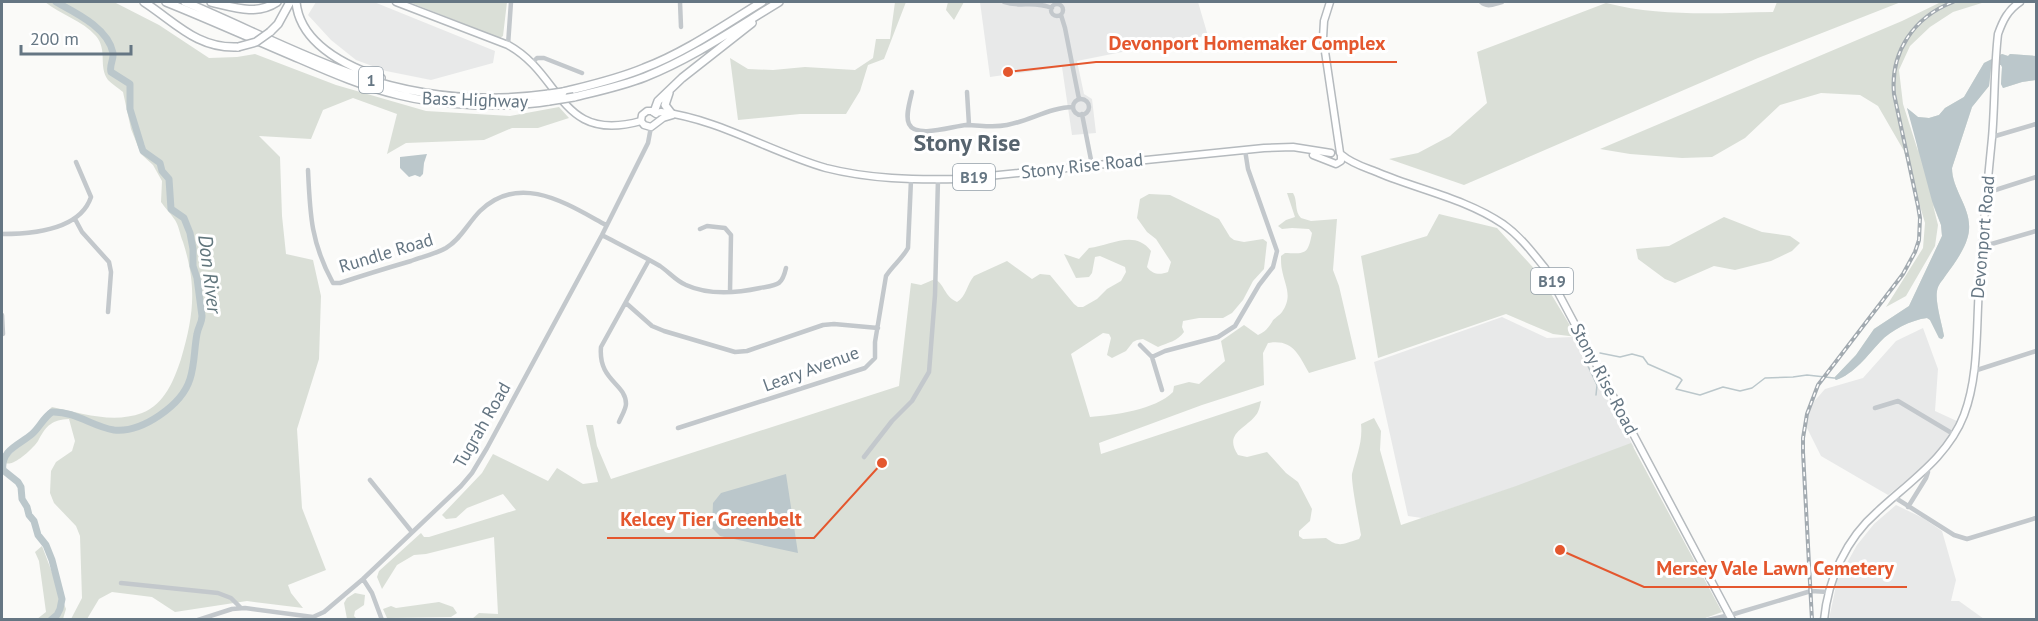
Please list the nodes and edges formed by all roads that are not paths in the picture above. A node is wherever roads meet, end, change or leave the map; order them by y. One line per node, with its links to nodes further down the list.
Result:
1 (144, 2): 6 (highway, bridge)
2 (166, 2): 28 (highway, Bass Highway / 1)
3 (185, 2): 27 (highway, Bass Highway / 1)
4 (210, 2): 5 (highway)
5 (277, 2)
6 (290, 2)
7 (296, 2): 27 (highway)
8 (396, 2): 21 (main road)
9 (511, 2): 21 (street)
10 (680, 2): 20 (street)
11 (762, 2): 28 (highway, Bass Highway / 1, bridge)
12 (780, 2): 24 (highway); 28 (highway, Bass Highway / 1, bridge)
13 (1004, 2): 18 (street)
14 (1330, 2): 38 (main road)
15 (1480, 2): 16 (street)
16 (1502, 2)
17 (2020, 2): 39 (main road, Devonport Road)
18 (1052, 8): 19 (street); 19 (street)
19 (1061, 15): 29 (street)
20 (681, 27)
21 (508, 45): 22 (main road)
22 (533, 62): 23 (street); 34 (main road)
23 (582, 73)
24 (670, 90): 31 (highway); 33 (highway)
25 (912, 92): 36 (street)
26 (967, 92): 36 (street)
27 (436, 95): 28 (highway, Bass Highway / 1)
28 (549, 98)
29 (1079, 99): 30 (street); 32 (street)
30 (1073, 107): 32 (street); 36 (street)
31 (674, 114): 33 (main road, Stony Rise Road / B19); 50 (main road, Stony Rise Road / B19)
32 (1082, 114): 45 (street)
33 (656, 115): 34 (main road); 37 (main road)
34 (641, 121): 37 (main road)
35 (2037, 124): 39 (street)
36 (969, 125)
37 (651, 127): 53 (street, Tugrah Road)
38 (1337, 137): 41 (main road); 42 (main road)
39 (1992, 137): 51 (main road, Devonport Road)
40 (1245, 150): 42 (main road, Stony Rise Road / B19); 45 (main road, Stony Rise Road / B19); 69 (street)
41 (1341, 154): 42 (main road, B19); 44 (main road); 48 (main road, Stony Rise Road / B19)
42 (1331, 155): 44 (main road, B19)
43 (76, 162): 52 (street)
44 (1336, 164): 48 (main road, Stony Rise Road / B19)
45 (1092, 165): 49 (main road, Stony Rise Road / B19)
46 (308, 170): 53 (street, Rundle Road)
47 (2037, 177): 51 (street)
48 (1391, 178): 87 (main road, Stony Rise Road / B19)
49 (938, 179): 50 (main road, Stony Rise Road / B19); 76 (street)
50 (911, 180): 65 (street, Leary Avenue)
51 (1986, 193): 58 (main road, Devonport Road)
52 (75, 219): 56 (street); 63 (street)
53 (606, 225): 57 (street, Tugrah Road)
54 (700, 229): 61 (street)
55 (2037, 231): 58 (street)
56 (2, 234)
57 (602, 235): 59 (street); 82 (street, Tugrah Road)
58 (1981, 247): 70 (main road, Devonport Road)
59 (649, 260): 61 (street); 62 (street)
60 (786, 268): 61 (street)
61 (730, 292)
62 (626, 303): 65 (street); 73 (street)
63 (108, 312)
64 (2, 315): 66 (street)
65 (878, 328): 74 (street, Leary Avenue)
66 (3, 334)
67 (1140, 345): 69 (street)
68 (2037, 351): 70 (street)
69 (1152, 357): 71 (street)
70 (1974, 371): 75 (main road, Devonport Road)
71 (1162, 390)
72 (1875, 408): 75 (street)
73 (619, 422)
74 (678, 428)
75 (1954, 435): 77 (main road, Devonport Road)
76 (864, 457)
77 (1927, 467): 79 (main road, Devonport Road); 80 (street, Devonport Road)
78 (370, 480): 82 (street)
79 (1894, 497): 80 (street); 85 (main road, Devonport Road)
80 (1908, 507): 81 (street)
81 (2037, 518)
82 (412, 532): 83 (street, Tugrah Road)
83 (363, 579): 86 (street, Tugrah Road); 89 (street)
84 (121, 583): 86 (street)
85 (1828, 592): 87 (street); 91 (main road, Devonport Road)
86 (241, 608): 88 (street, Tugrah Road)
87 (1730, 617): 90 (street)
88 (198, 620)
89 (382, 620)
90 (1708, 620)
91 (1824, 620)

